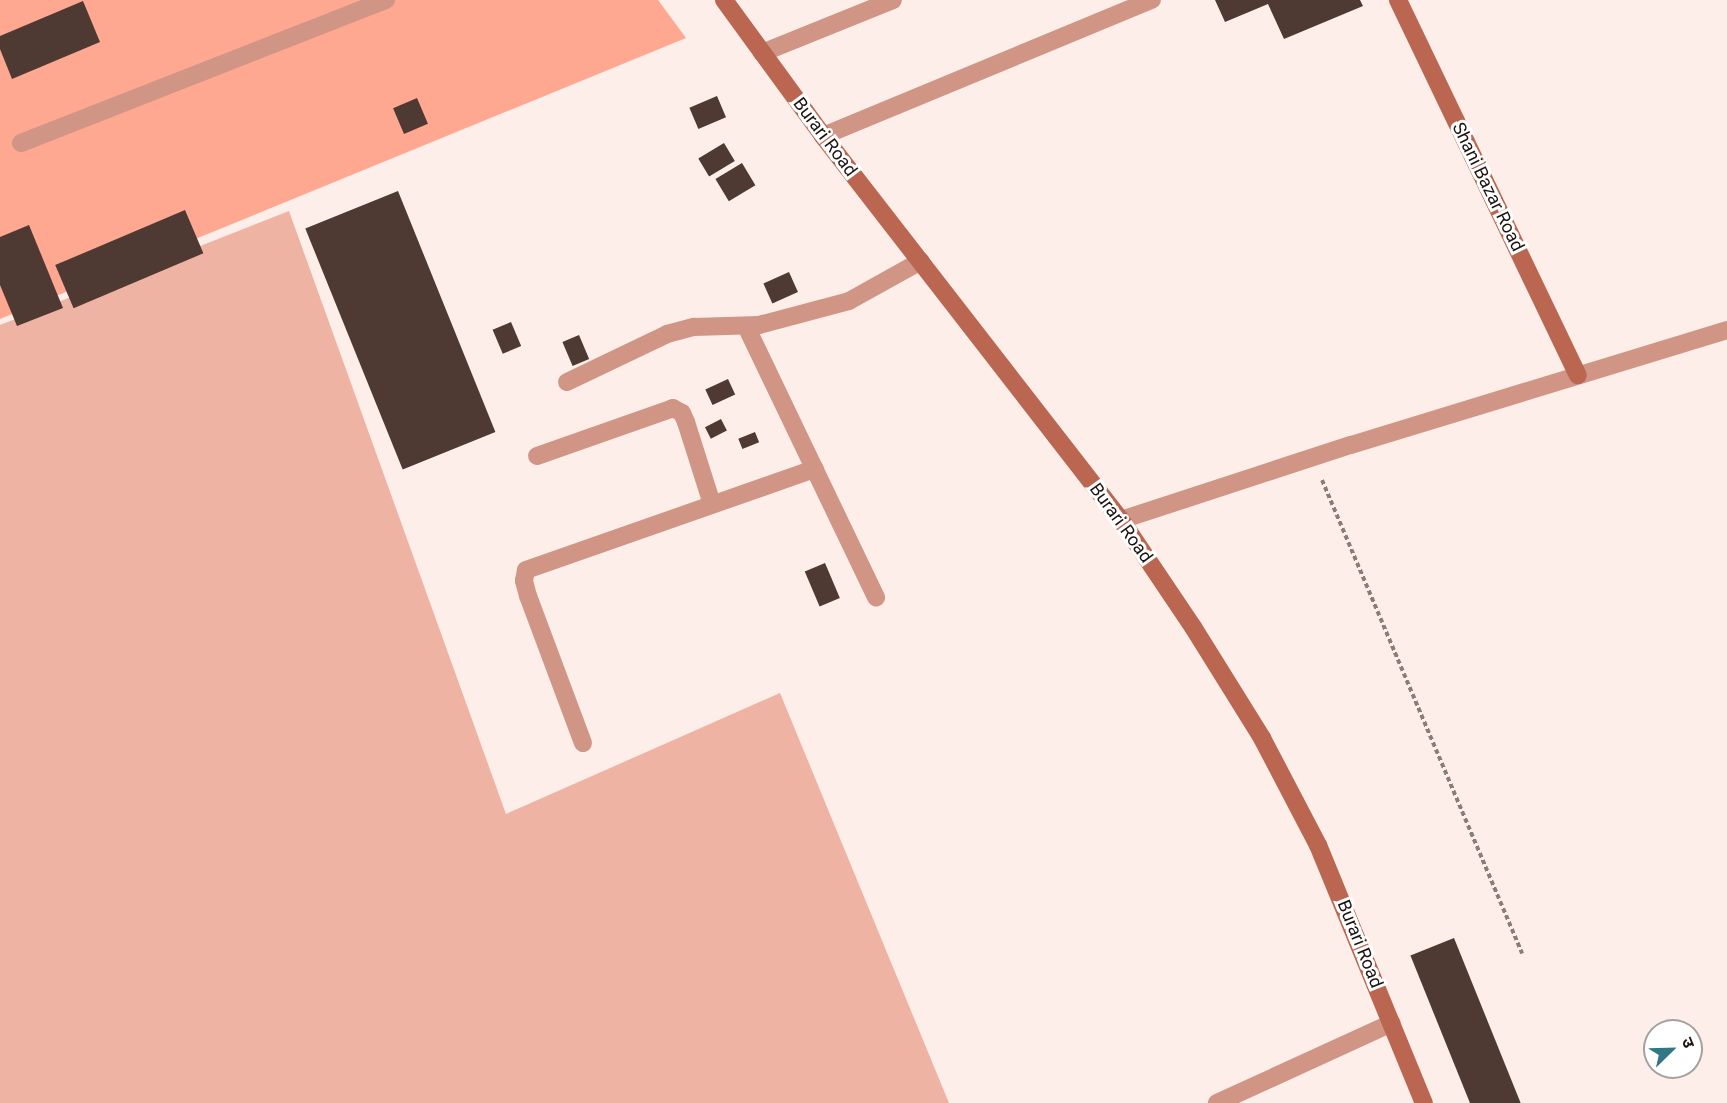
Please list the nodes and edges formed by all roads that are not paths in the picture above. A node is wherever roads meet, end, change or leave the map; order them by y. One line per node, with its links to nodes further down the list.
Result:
1 (386, 0): 8 (street)
2 (724, 0): 6 (main road, Burari Road)
3 (893, 0): 6 (street)
4 (1152, 0): 7 (street)
5 (1398, 0): 12 (main road, Shani Bazar Road)
6 (762, 53): 7 (main road, Burari Road)
7 (823, 136): 9 (main road, Burari Road)
8 (21, 142)
9 (921, 261): 10 (street); 17 (main road, Burari Road)
10 (746, 326): 13 (street); 15 (street)
11 (1727, 330): 12 (street)
12 (1578, 375): 17 (street)
13 (567, 382)
14 (537, 456): 16 (street)
15 (815, 469): 16 (street); 18 (street)
16 (712, 504): 19 (street)
17 (1121, 520): 20 (main road, Burari Road)
18 (876, 597)
19 (583, 743)
20 (1392, 1023): 21 (street); 22 (main road, Burari Road)
21 (1217, 1103)
22 (1424, 1103)

